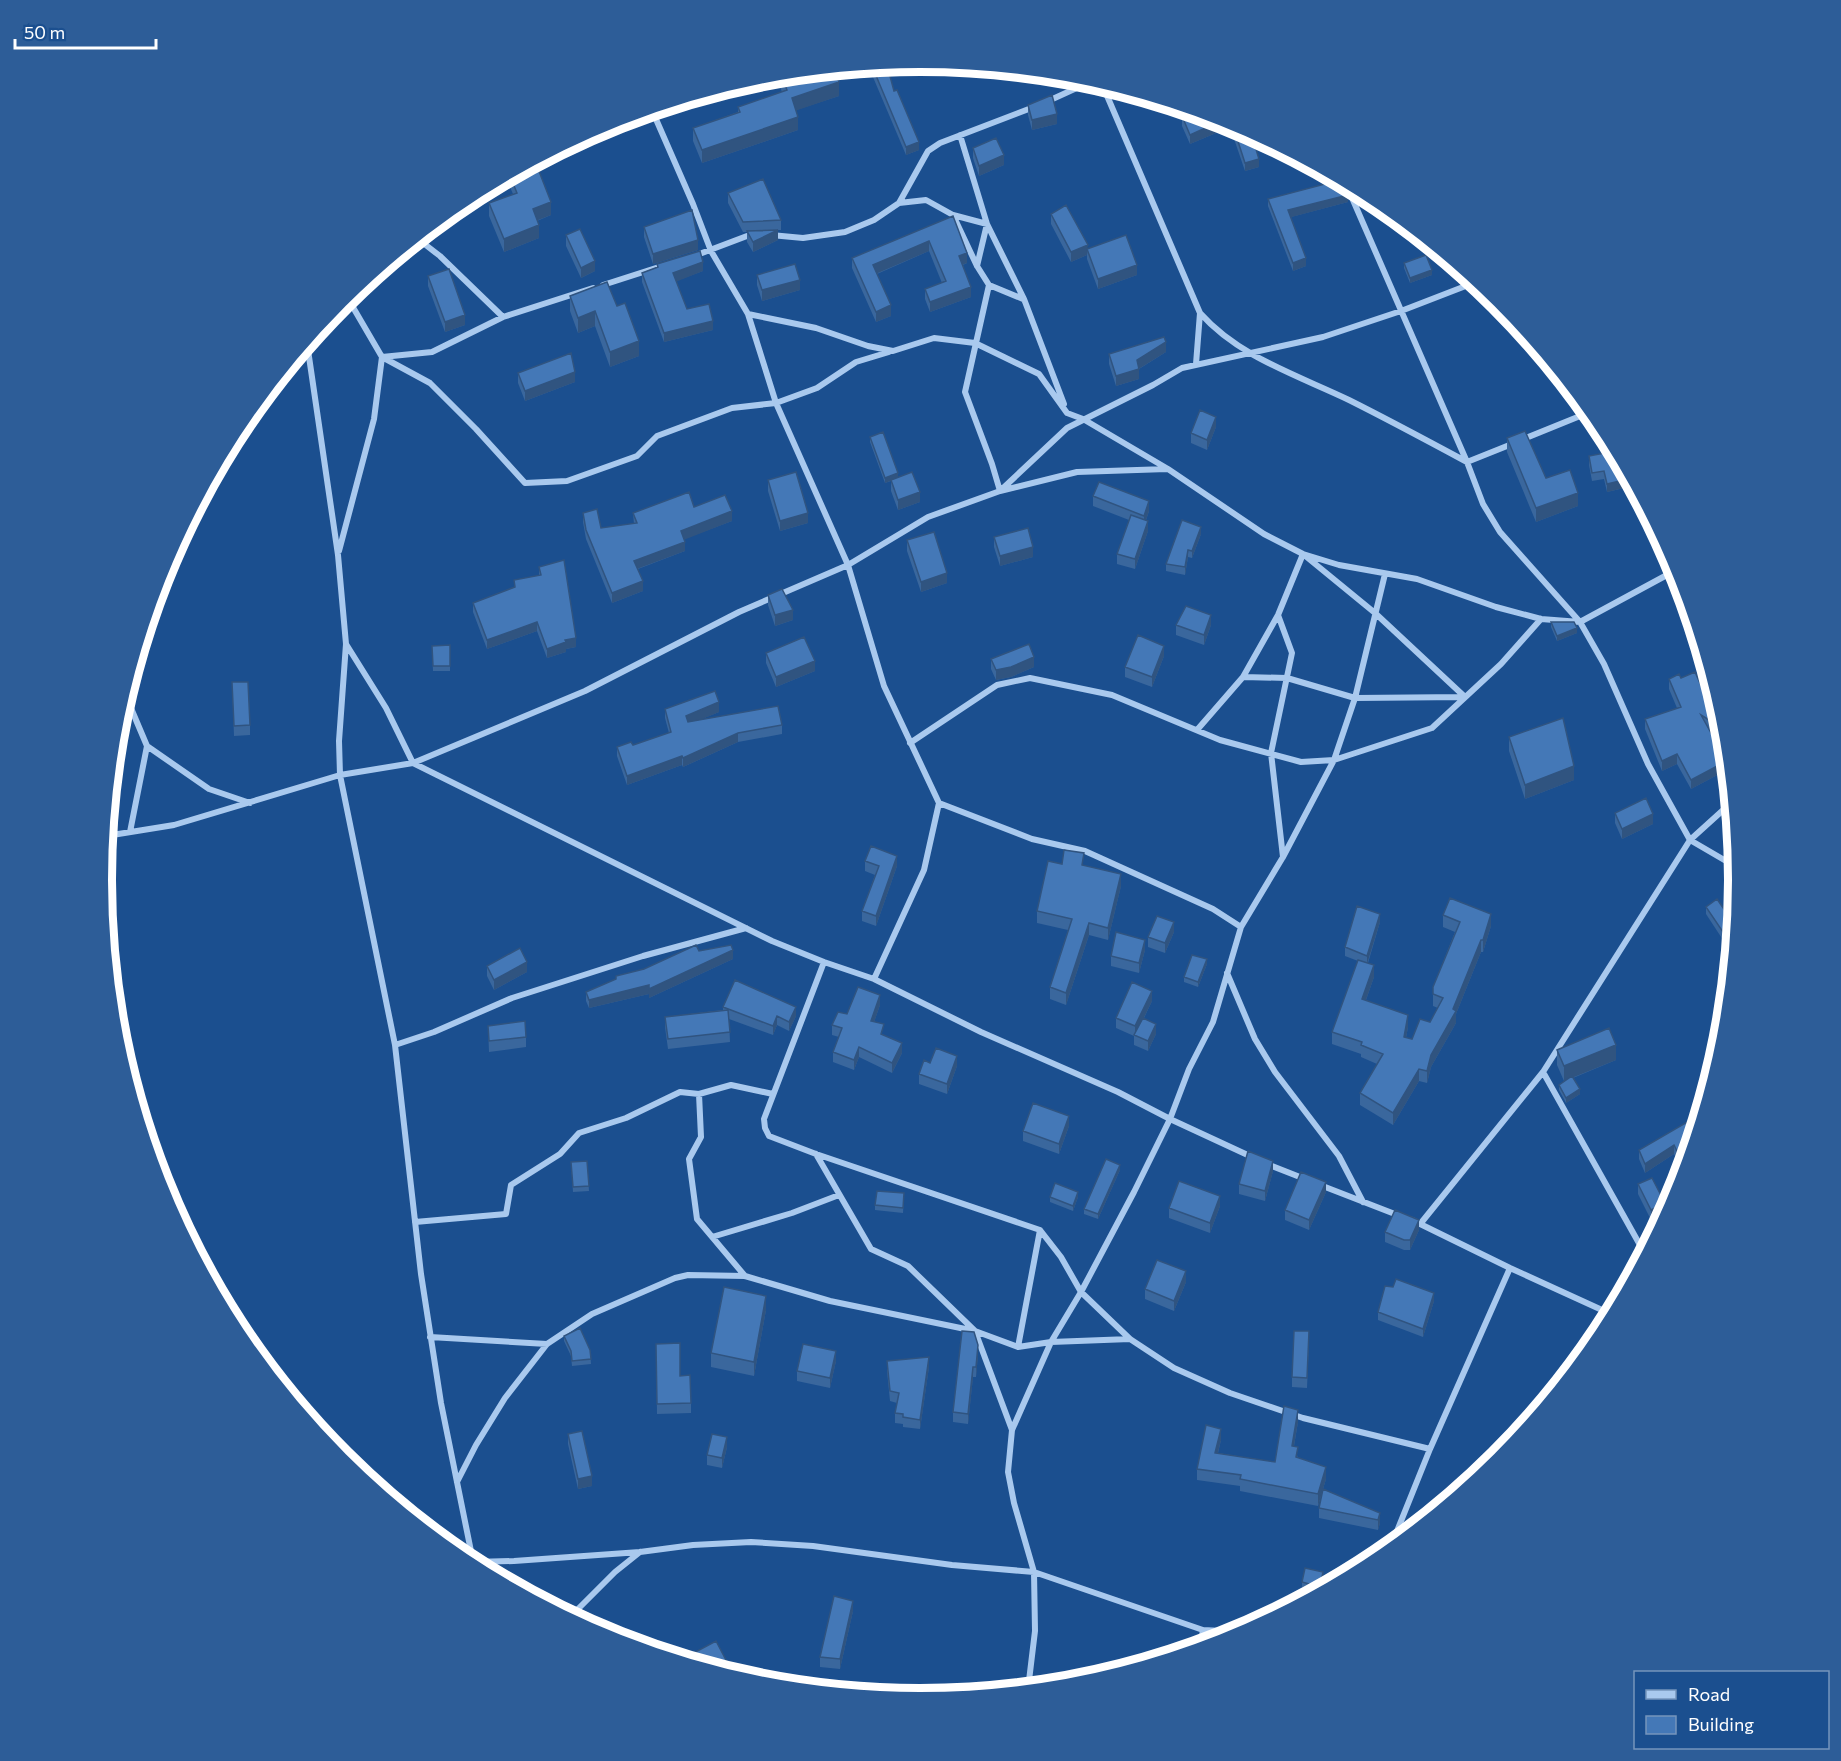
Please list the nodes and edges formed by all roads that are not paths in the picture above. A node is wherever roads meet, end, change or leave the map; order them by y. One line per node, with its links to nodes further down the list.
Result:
1 (1077, 88): 4 (street)
2 (1107, 95): 19 (street)
3 (655, 117): 10 (street)
4 (960, 135): 6 (street); 8 (street)
5 (1351, 196): 18 (street)
6 (899, 203): 7 (street); 10 (street)
7 (953, 215): 8 (street); 13 (street)
8 (987, 224): 13 (street); 16 (street)
9 (423, 243): 21 (street)
10 (711, 251): 11 (street); 20 (street)
11 (688, 258)
12 (665, 265): 21 (street)
13 (977, 266): 14 (street)
14 (989, 285): 16 (street); 22 (street)
15 (1467, 285): 18 (street)
16 (1024, 299): 29 (street)
17 (352, 306): 26 (street)
18 (1401, 310): 25 (street); 32 (street)
19 (1200, 313): 25 (street); 27 (street)
20 (748, 314): 23 (street); 28 (street)
21 (503, 317): 26 (street)
22 (975, 343): 23 (street); 29 (street); 34 (street)
23 (892, 351): 28 (street)
24 (308, 353): 36 (street)
25 (1250, 354): 27 (street); 32 (street)
26 (382, 357): 28 (street); 36 (street)
27 (1196, 364): 31 (street)
28 (776, 403): 37 (street)
29 (1067, 413): 31 (street)
30 (1582, 415): 32 (street)
31 (1083, 419): 33 (street); 34 (street)
32 (1467, 462): 43 (street)
33 (1168, 469): 34 (street); 35 (street)
34 (1000, 491): 37 (street)
35 (1303, 554): 38 (street); 40 (street); 41 (street)
36 (338, 555): 44 (street)
37 (848, 565): 51 (street); 55 (street)
38 (1385, 574): 40 (street); 42 (street)
39 (1668, 574): 43 (street)
40 (1375, 613): 47 (street); 48 (street)
41 (1278, 615): 45 (street); 46 (street)
42 (1541, 619): 43 (street); 47 (street)
43 (1580, 622): 62 (street)
44 (346, 644): 55 (street); 56 (street)
45 (1243, 677): 46 (street); 50 (street)
46 (1287, 678): 48 (street); 53 (street)
47 (1465, 697): 48 (street); 54 (street)
48 (1355, 698): 54 (street)
49 (131, 708): 52 (street)
50 (1197, 730): 51 (street); 53 (street)
51 (910, 743): 58 (street)
52 (147, 746): 57 (street); 60 (street)
53 (1271, 753): 54 (street); 63 (street)
54 (1334, 760): 63 (street)
55 (413, 763): 56 (street); 66 (street)
56 (340, 775): 57 (street); 70 (street)
57 (251, 803): 60 (street)
58 (939, 803): 65 (street); 69 (street)
59 (1725, 808): 62 (street)
60 (130, 832): 61 (street)
61 (114, 835)
62 (1690, 840): 64 (street); 71 (street)
63 (1283, 857): 65 (street)
64 (1728, 862)
65 (1241, 927): 68 (street)
66 (746, 928): 67 (street); 70 (street)
67 (824, 962): 69 (street); 73 (street)
68 (1226, 972): 74 (street); 77 (street)
69 (874, 979): 74 (street)
70 (395, 1045): 78 (street)
71 (1543, 1071): 79 (street); 82 (street)
72 (699, 1094): 73 (street); 78 (street); 81 (street)
73 (773, 1094): 75 (street)
74 (1170, 1119): 77 (street); 85 (street)
75 (816, 1154): 76 (street); 80 (street)
76 (839, 1195): 81 (street); 87 (street)
77 (1363, 1202): 79 (street)
78 (415, 1221): 88 (street)
79 (1420, 1223): 83 (street)
80 (1040, 1230): 85 (street); 92 (street)
81 (712, 1238): 84 (street)
82 (1641, 1247)
83 (1510, 1268): 86 (street); 94 (street)
84 (745, 1276): 87 (street); 91 (street)
85 (1081, 1292): 89 (street); 90 (street)
86 (1605, 1311)
87 (975, 1331): 92 (street); 93 (street)
88 (430, 1336): 91 (street); 95 (street)
89 (1130, 1339): 90 (street); 94 (street)
90 (1051, 1342): 92 (street); 93 (street)
91 (547, 1344): 95 (street)
92 (1018, 1347)
93 (1011, 1430): 100 (street)
94 (1430, 1449): 96 (street)
95 (457, 1483): 98 (street)
96 (1396, 1535)
97 (640, 1552): 99 (street); 100 (street); 101 (street)
98 (472, 1553)
99 (487, 1563)
100 (1034, 1572): 102 (street); 105 (street)
101 (576, 1611)
102 (1203, 1630): 103 (street); 104 (street)
103 (1220, 1631)
104 (1202, 1638)
105 (1029, 1681)

